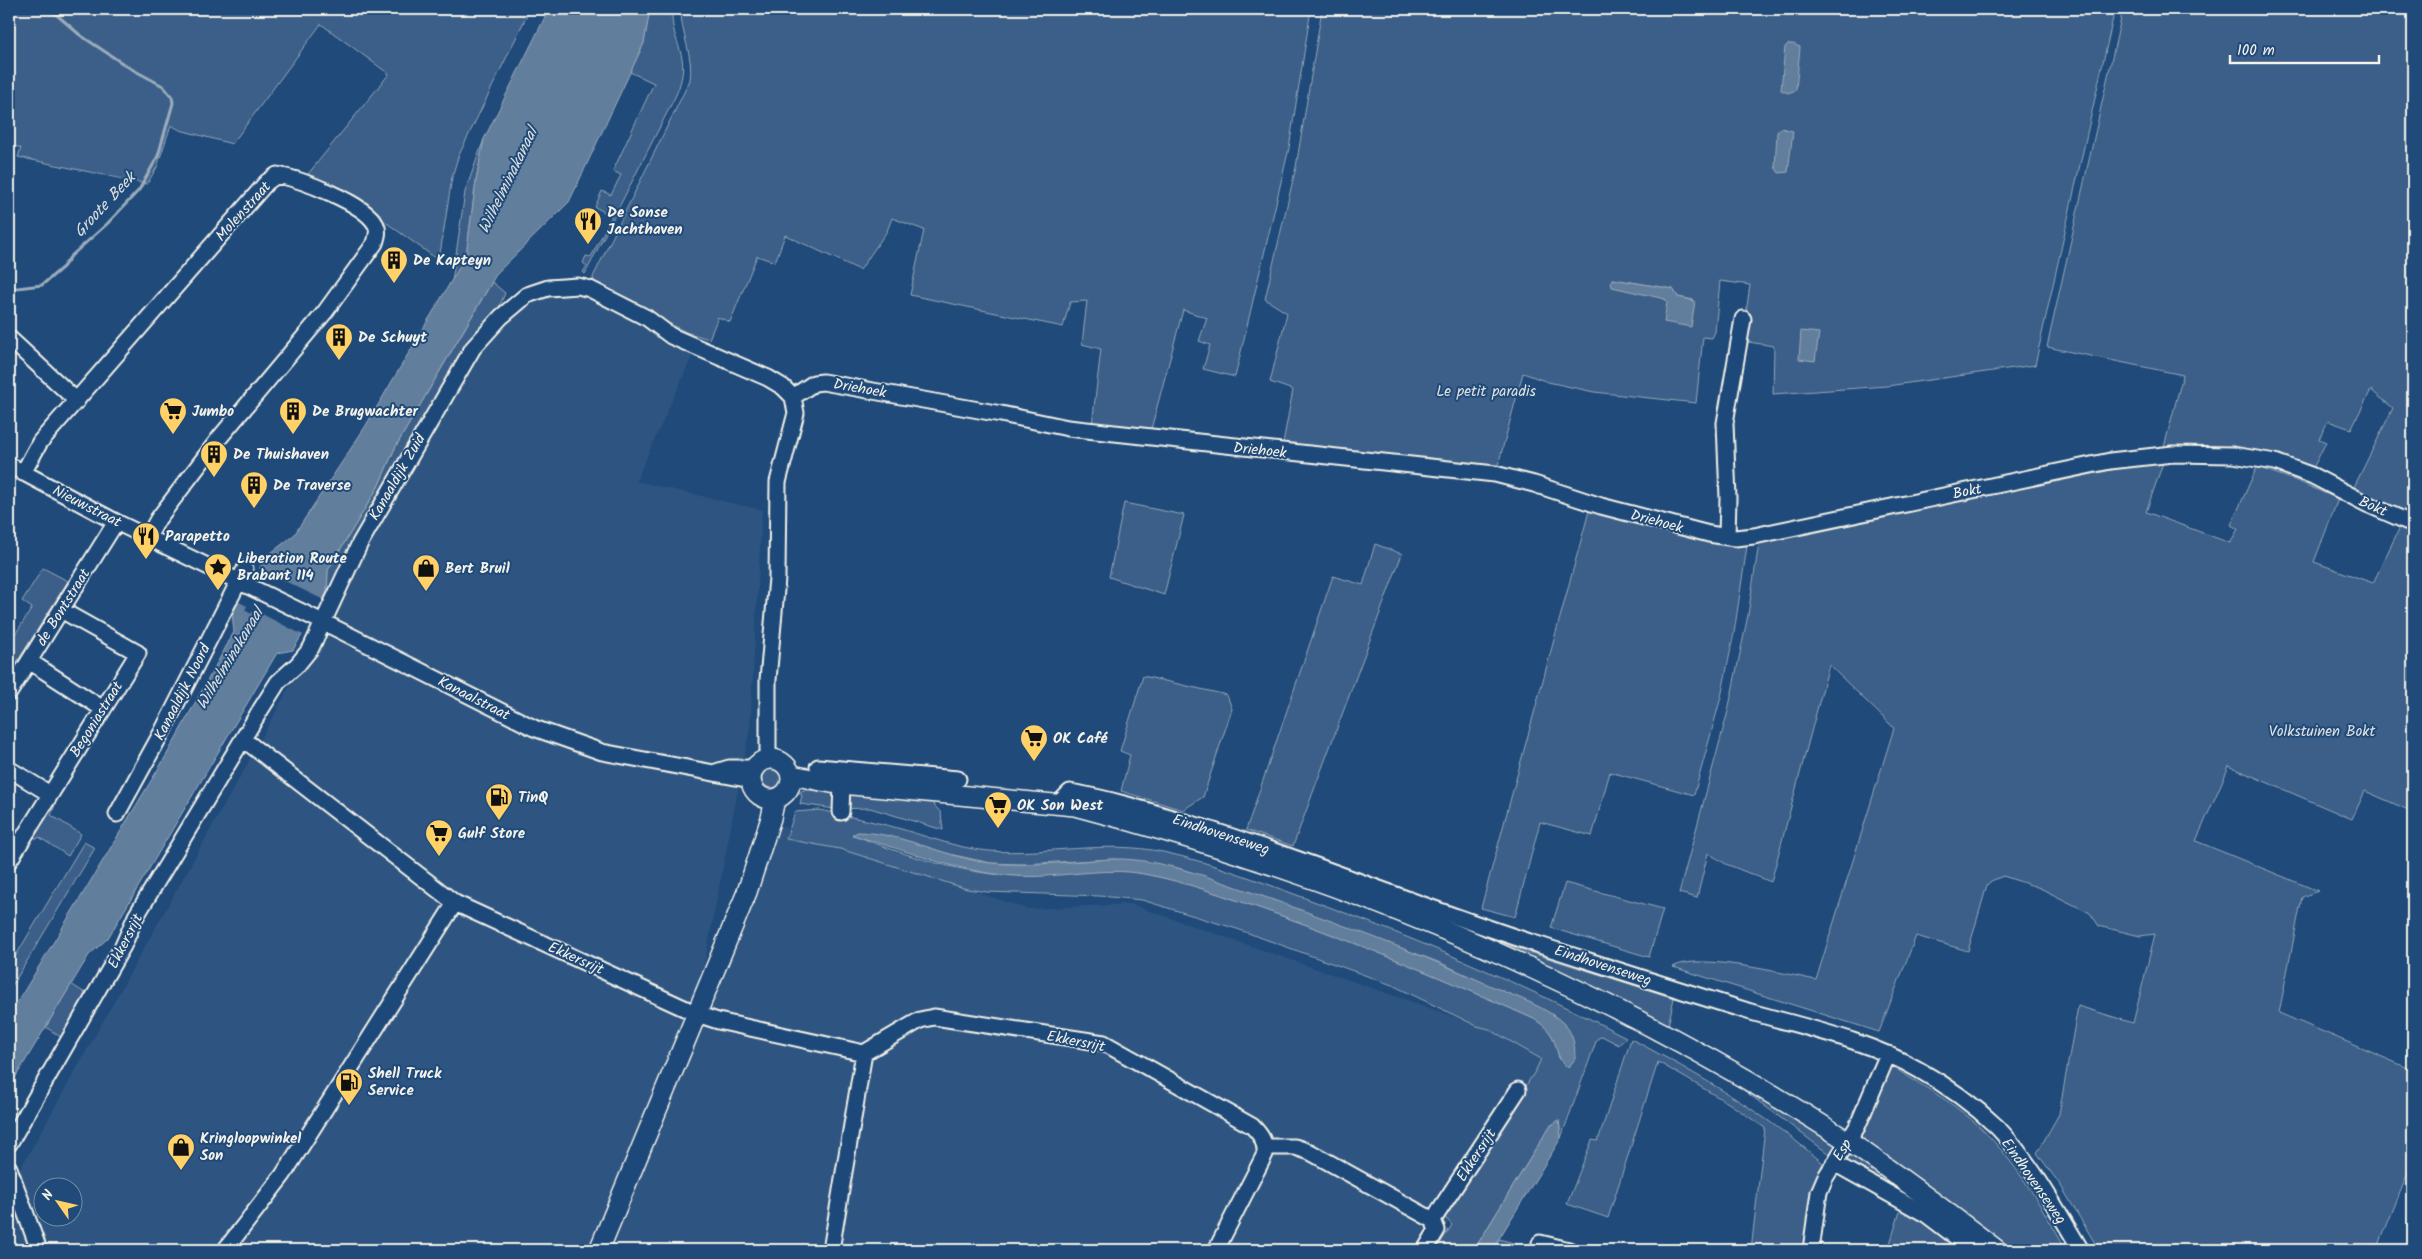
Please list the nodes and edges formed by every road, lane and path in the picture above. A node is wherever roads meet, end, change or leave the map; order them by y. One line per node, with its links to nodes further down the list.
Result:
1 (1743, 319): 10 (street)
2 (9, 338): 4 (street)
3 (793, 398): 10 (street, Driehoek); 13 (street, Kanaaldijk Zuid); 18 (street)
4 (77, 401): 6 (street, Molenstraat); 9 (street, Molenstraat)
5 (9, 465): 6 (street, Nieuwstraat)
6 (23, 473): 7 (street, Nieuwstraat)
7 (116, 522): 9 (street, Nieuwstraat); 12 (street, de Bontstraat)
8 (2413, 524): 10 (street, Bokt)
9 (148, 537): 11 (street, Nieuwstraat)
10 (1727, 537)
11 (243, 578): 13 (street, Kanaalstraat); 28 (street, Kanaaldijk Noord)
12 (61, 610): 14 (street, de Bontstraat); 16 (street, Begoniastraat)
13 (318, 620): 17 (street, Ekkersrijt); 18 (street, Kanaalstraat)
14 (29, 661): 15 (street, de Bontstraat); 16 (street)
15 (9, 693)
16 (103, 709): 25 (street, Begoniastraat)
17 (243, 739): 30 (street, Ekkersrijt); 36 (street, Ekkersrijt)
18 (763, 766): 24 (main road); 24 (main road)
19 (818, 768): 22 (street, Eindhovenseweg)
20 (9, 769): 25 (street)
21 (958, 779): 22 (street, Eindhovenseweg)
22 (872, 780): 23 (main road, Eindhovenseweg); 26 (main road, Eindhovenseweg)
23 (836, 783): 24 (main road, Eindhovenseweg); 27 (street)
24 (780, 789): 31 (main road)
25 (50, 794): 29 (street, Begoniastraat)
26 (1058, 804): 33 (street, Eindhovenseweg); 35 (main road, Eindhovenseweg)
27 (840, 812)
28 (117, 814)
29 (9, 861)
30 (455, 903): 31 (street, Ekkersrijt); 43 (street)
31 (697, 1014): 32 (street, Ekkersrijt); 44 (main road)
32 (864, 1053): 37 (street, Ekkersrijt); 45 (street)
33 (1888, 1054): 35 (street, Esp); 52 (street, Eindhovenseweg)
34 (1518, 1090): 40 (street, Ekkersrijt)
35 (1848, 1141): 38 (street, Esp); 51 (main road, Eindhovenseweg)
36 (9, 1144)
37 (1266, 1147): 40 (street); 46 (street)
38 (1834, 1163): 49 (street, Esp); 50 (street)
39 (9, 1168): 42 (street)
40 (1433, 1220): 47 (street, Ekkersrijt)
41 (1540, 1243): 48 (street)
42 (39, 1250)
43 (225, 1250)
44 (599, 1250)
45 (831, 1250)
46 (1216, 1250)
47 (1425, 1250)
48 (1569, 1250)
49 (1811, 1250)
50 (1973, 1250)
51 (1997, 1250)
52 (2080, 1250)

